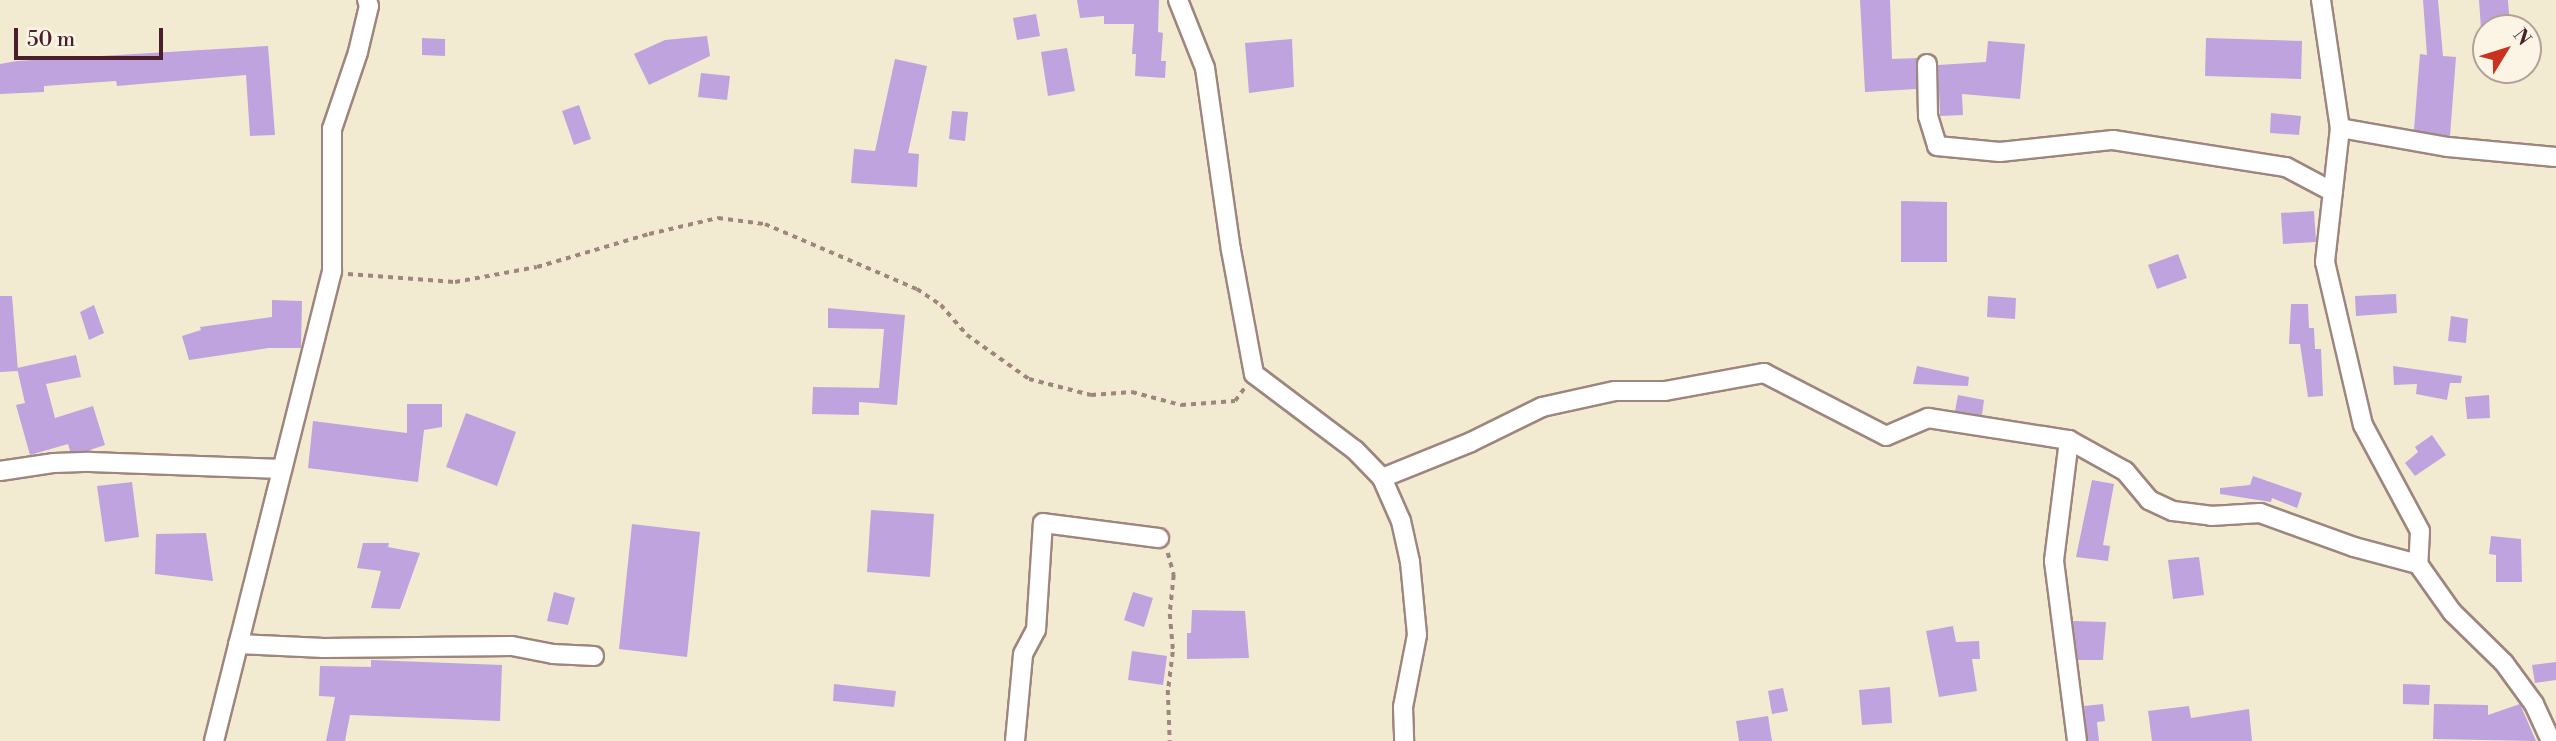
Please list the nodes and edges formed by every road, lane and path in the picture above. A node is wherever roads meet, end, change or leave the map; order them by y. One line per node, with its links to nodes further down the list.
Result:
1 (368, 0): 8 (street)
2 (1178, 0): 9 (street)
3 (2321, 0): 5 (street)
4 (1927, 64): 7 (street)
5 (2340, 128): 6 (street); 7 (street)
6 (2556, 157)
7 (2333, 192): 15 (street)
8 (332, 272): 9 (path); 11 (street)
9 (1254, 374): 13 (street)
10 (2069, 440): 13 (street); 15 (street); 22 (street)
11 (282, 469): 12 (street); 16 (street)
12 (0, 471)
13 (1382, 478): 21 (street)
14 (1159, 538): 19 (street); 20 (path)
15 (2418, 564): 23 (street)
16 (238, 645): 17 (street); 18 (street)
17 (594, 656)
18 (214, 741)
19 (1015, 741)
20 (1170, 741)
21 (1404, 741)
22 (2077, 741)
23 (2551, 741)

